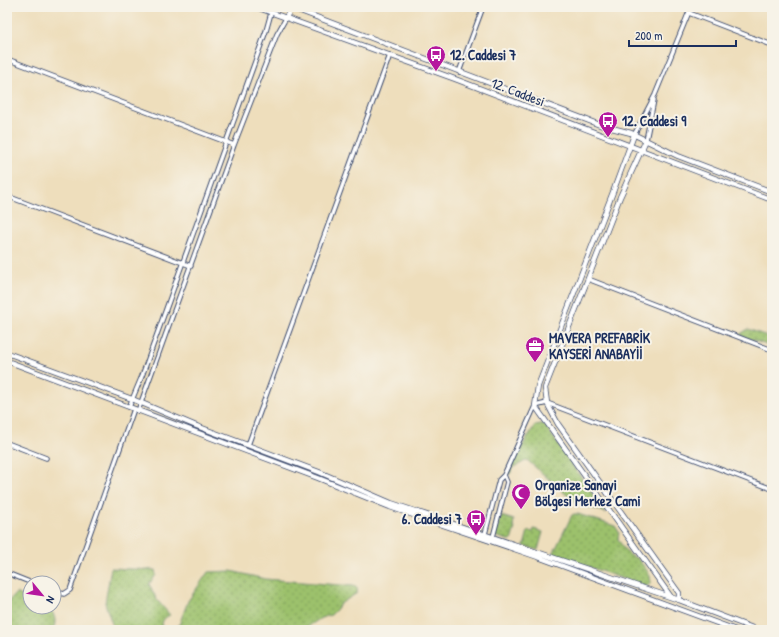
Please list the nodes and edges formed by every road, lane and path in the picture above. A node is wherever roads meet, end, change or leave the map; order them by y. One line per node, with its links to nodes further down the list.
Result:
1 (256, 7): 6 (street, 12. Caddesi)
2 (274, 7): 6 (street)
3 (290, 7): 8 (street); 12 (street, 12. Caddesi)
4 (484, 7): 12 (street)
5 (692, 7): 7 (street)
6 (271, 13): 8 (street, 12. Caddesi); 16 (street)
7 (689, 13): 9 (street); 13 (street)
8 (286, 18): 10 (street, 12. Caddesi); 17 (street)
9 (772, 45)
10 (390, 56): 18 (street, 12. Caddesi); 38 (street)
11 (7, 59): 16 (street)
12 (459, 72): 14 (street, 12. Caddesi)
13 (655, 95): 14 (street); 15 (street)
14 (634, 135): 15 (street, 12. Caddesi); 18 (street)
15 (646, 140): 19 (street); 20 (street, 12. Caddesi)
16 (227, 142): 17 (street); 23 (street)
17 (234, 145): 24 (street)
18 (629, 146): 19 (street, 12. Caddesi); 25 (street)
19 (642, 151): 22 (street, 12. Caddesi); 26 (street)
20 (772, 192)
21 (7, 196): 23 (street)
22 (772, 200)
23 (183, 263): 24 (street); 32 (street)
24 (191, 266): 33 (street)
25 (581, 277): 26 (street); 35 (street)
26 (588, 279): 27 (street); 34 (street)
27 (772, 350)
28 (7, 353): 30 (street)
29 (7, 360): 31 (street)
30 (32, 362): 31 (street); 32 (street)
31 (30, 369): 36 (street)
32 (132, 399): 33 (street); 36 (street)
33 (141, 403): 36 (street); 38 (street)
34 (547, 404): 35 (street); 41 (street); 48 (street)
35 (535, 406): 40 (street); 47 (street)
36 (134, 409): 46 (street); 49 (street)
37 (7, 443): 39 (street)
38 (248, 445): 42 (street)
39 (46, 458)
40 (504, 476): 42 (street); 43 (street)
41 (772, 489)
42 (485, 534): 43 (street)
43 (493, 537): 47 (street)
44 (7, 573): 45 (street)
45 (22, 579)
46 (62, 594)
47 (671, 597): 48 (street)
48 (679, 600): 50 (street)
49 (736, 630)
50 (758, 630)

